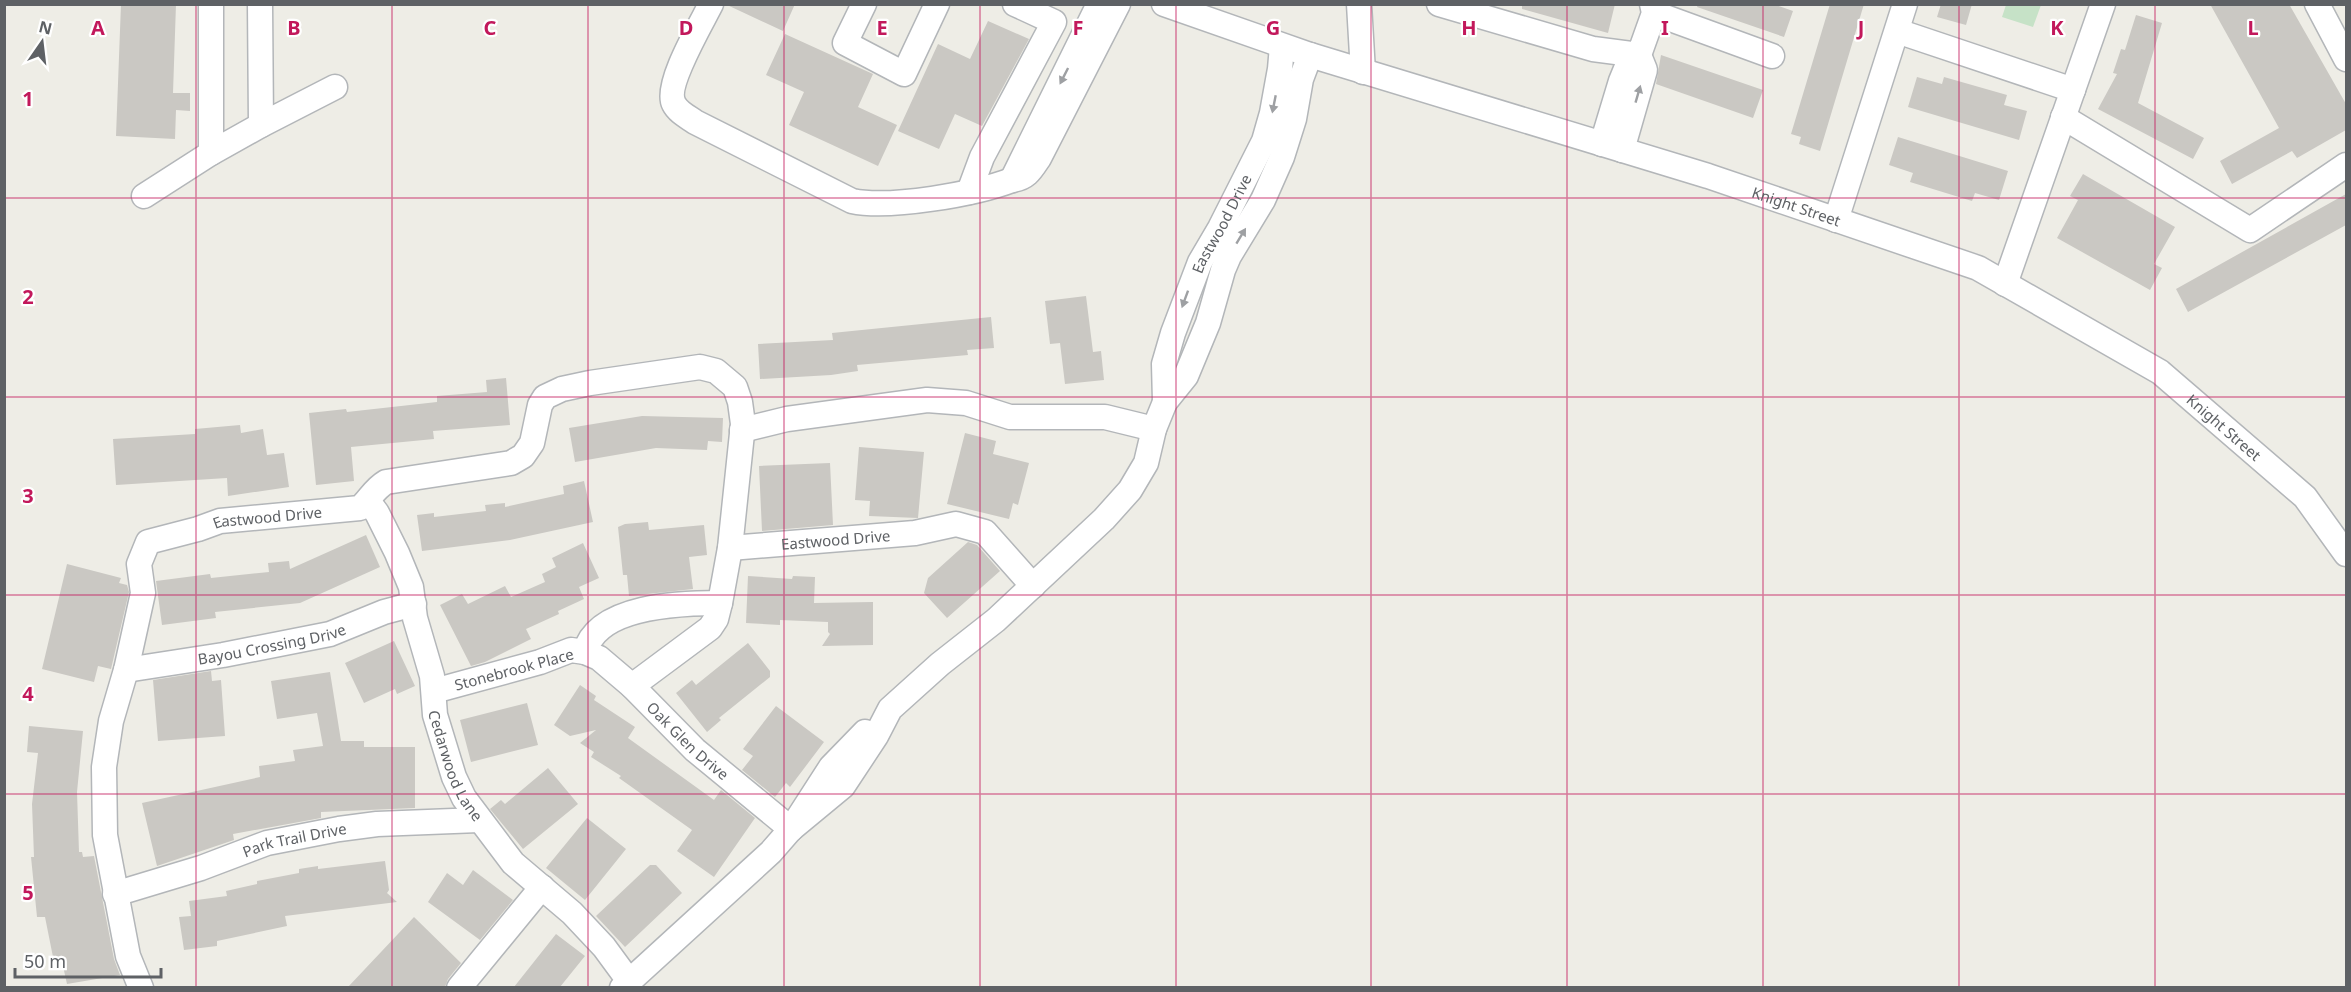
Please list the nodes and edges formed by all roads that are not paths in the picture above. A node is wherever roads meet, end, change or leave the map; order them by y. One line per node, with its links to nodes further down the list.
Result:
1 (211, 4): 30 (street)
2 (260, 4): 28 (street)
3 (711, 4): 32 (street)
4 (864, 4): 5 (street)
5 (937, 4)
6 (1015, 4): 16 (street)
7 (1099, 4): 18 (street)
8 (1118, 4): 18 (street)
9 (1359, 4): 24 (street)
10 (1439, 4): 20 (street)
11 (1905, 4): 17 (street)
12 (2103, 4): 26 (street)
13 (2317, 4): 23 (street)
14 (1170, 5): 19 (street, Knight Street)
15 (1653, 9): 20 (street); 22 (street)
16 (1054, 22): 18 (street); 32 (street)
17 (1897, 31): 26 (street); 34 (street)
18 (1091, 40): 32 (street)
19 (1282, 46): 21 (street, Knight Street); 36 (street, Eastwood Drive, one-way to 36)
20 (1639, 55): 29 (street)
21 (1310, 56): 24 (street, Knight Street); 36 (street, Eastwood Drive, one-way to 21)
22 (1772, 56)
23 (2346, 59)
24 (1363, 72): 29 (street, Knight Street)
25 (335, 87): 28 (street)
26 (2073, 90): 27 (street)
27 (2063, 117): 31 (street); 35 (street)
28 (261, 125): 30 (street)
29 (1612, 147): 34 (street, Knight Street)
30 (211, 153): 33 (street)
31 (2346, 165)
32 (969, 192)
33 (144, 196)
34 (1836, 220): 35 (street, Knight Street)
35 (2005, 284): 41 (street, Knight Street)
36 (1165, 402): 37 (street, Eastwood Drive)
37 (1154, 429): 38 (street); 42 (street, Eastwood Drive)
38 (742, 430): 39 (street, Eastwood Drive); 40 (street, Eastwood Drive)
39 (368, 501): 44 (street, Cedarwood Lane); 46 (street, Eastwood Drive)
40 (730, 548): 42 (street, Eastwood Drive); 43 (street)
41 (2346, 554)
42 (1033, 586): 50 (street, Eastwood Drive)
43 (720, 603): 45 (street, Stonebrook Place); 47 (street)
44 (414, 604): 46 (street, Bayou Crossing Drive); 48 (street, Cedarwood Lane)
45 (585, 652): 47 (street, Oak Glen Drive); 48 (street, Stonebrook Place)
46 (126, 670): 52 (street, Eastwood Drive)
47 (632, 686): 50 (street, Oak Glen Drive)
48 (434, 691): 49 (street, Cedarwood Lane)
49 (479, 820): 51 (street, Cedarwood Lane); 52 (street, Park Trail Drive)
50 (791, 829): 53 (street, Eastwood Drive)
51 (542, 887): 53 (street, Cedarwood Lane); 55 (street)
52 (116, 894): 54 (street, Eastwood Drive)
53 (625, 984)
54 (141, 987)
55 (459, 987)

